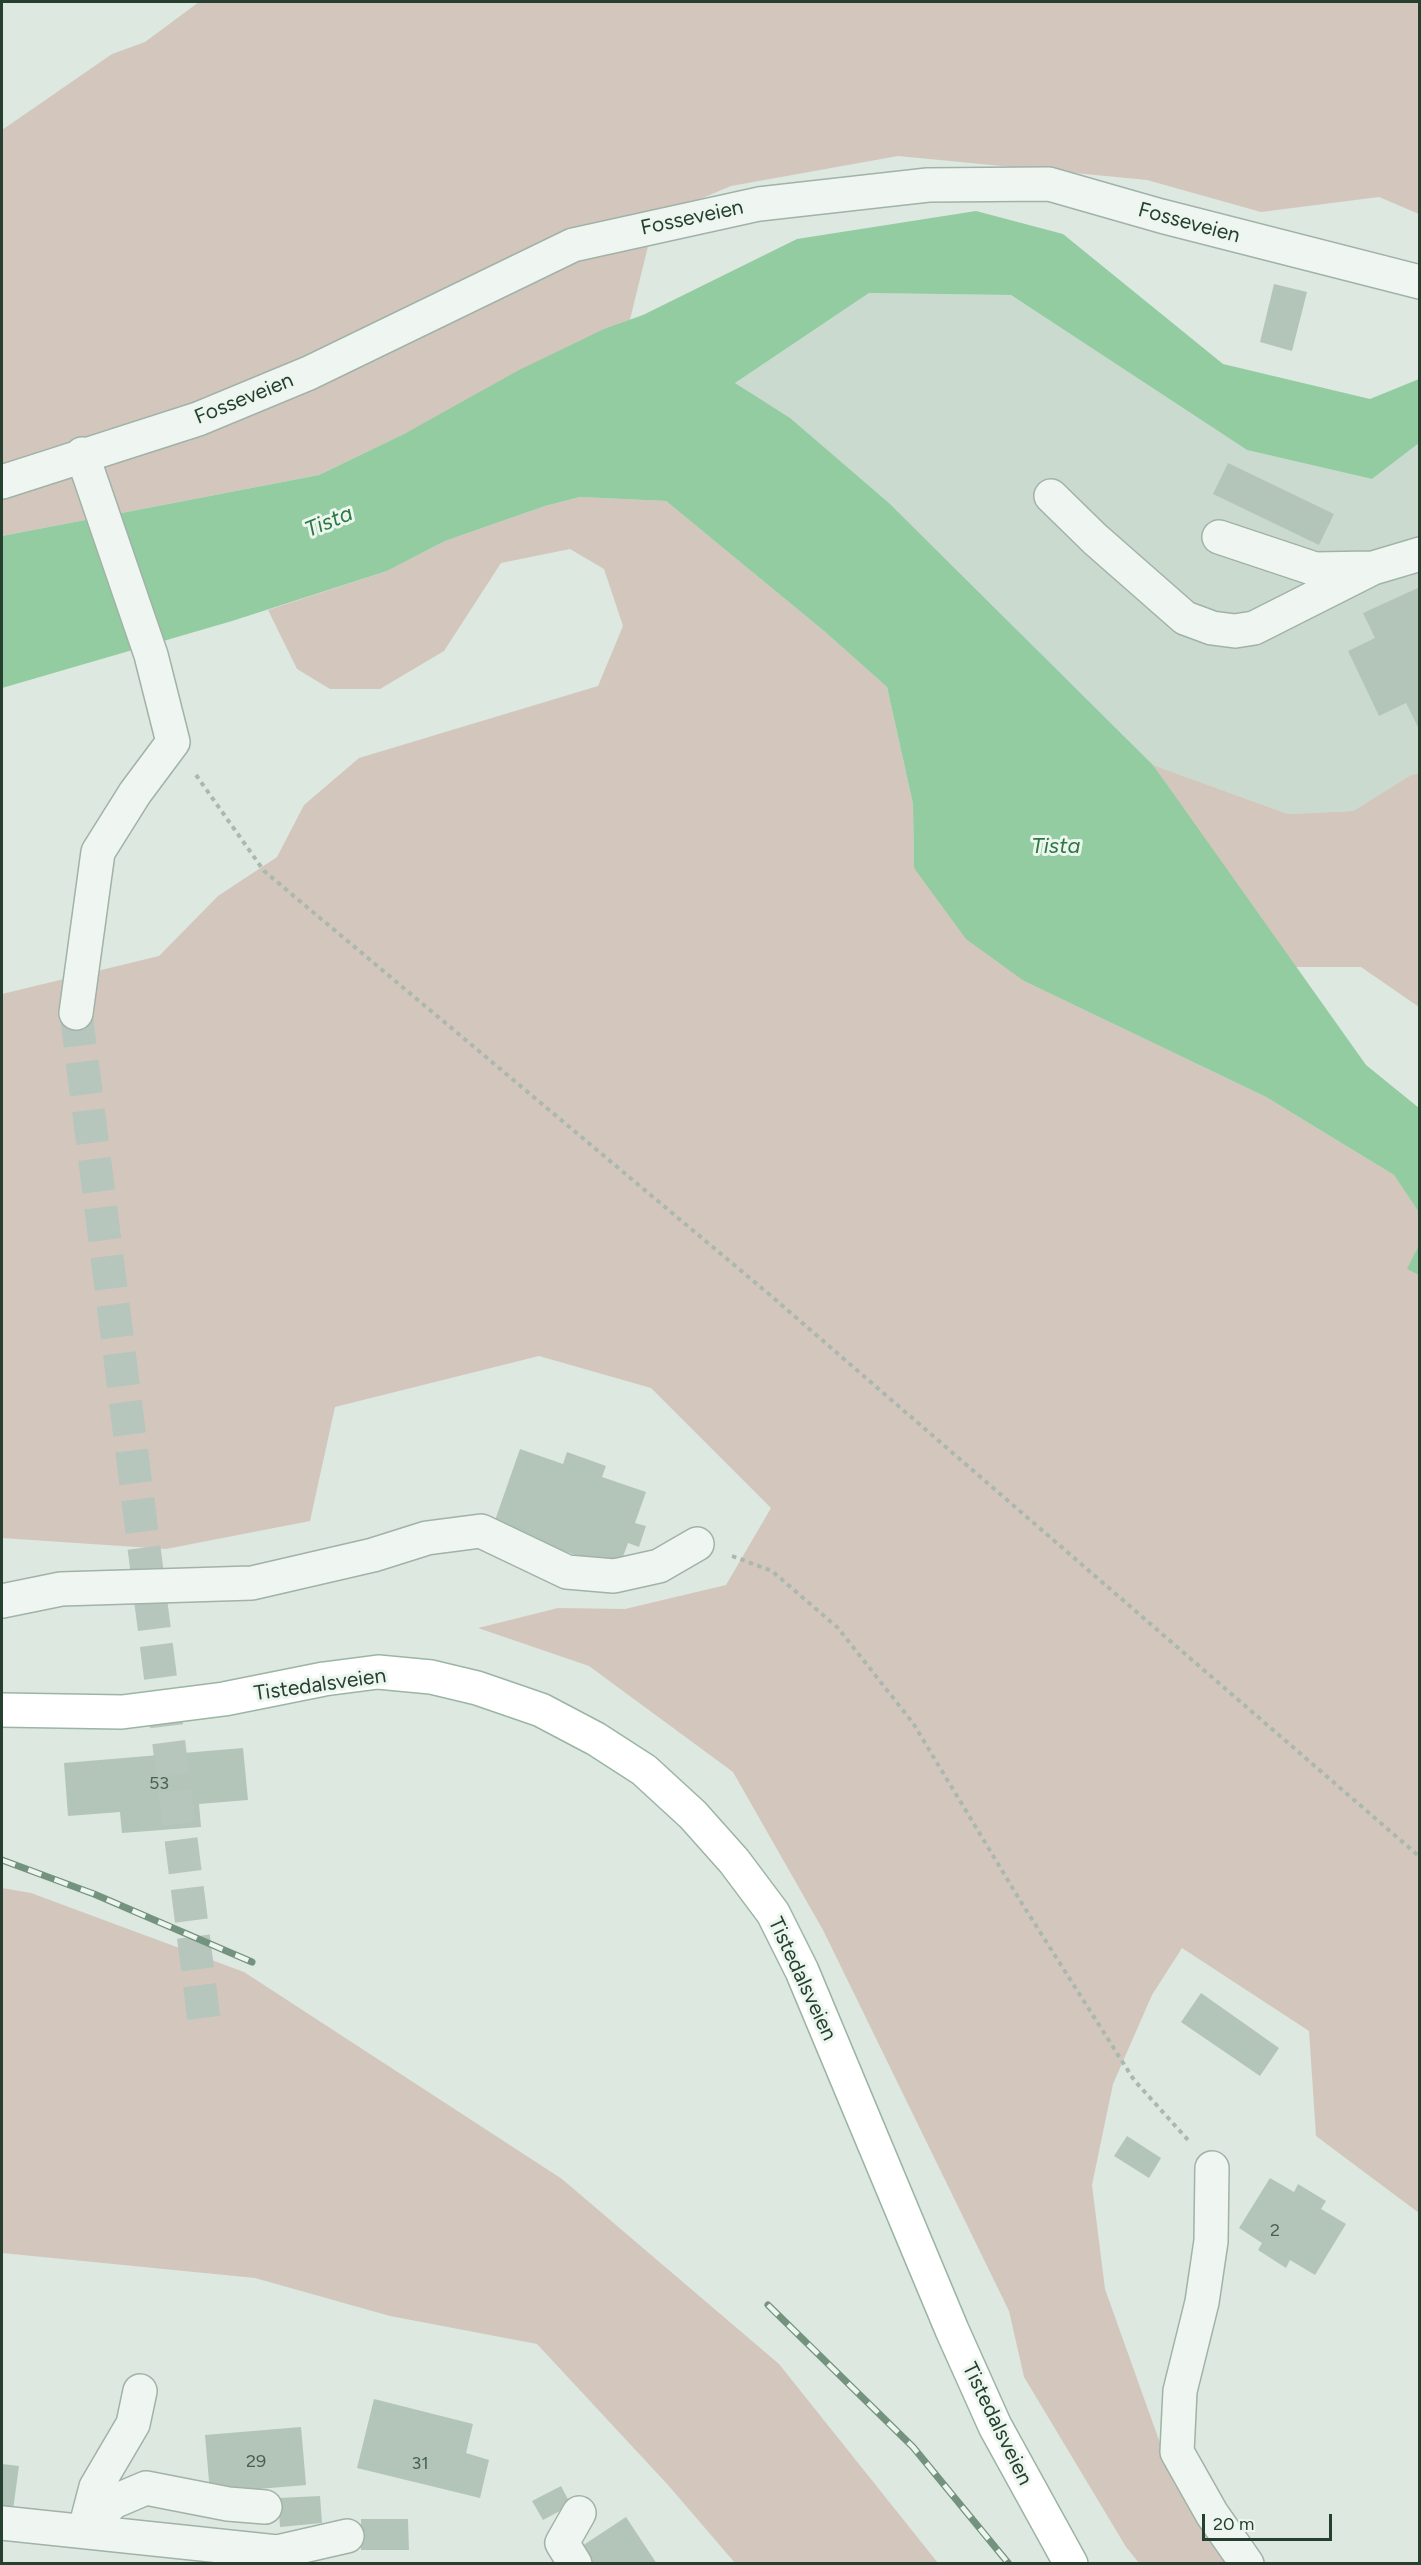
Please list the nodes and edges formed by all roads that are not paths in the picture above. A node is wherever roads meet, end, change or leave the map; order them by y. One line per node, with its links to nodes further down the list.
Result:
1 (1419, 282): 2 (street, Fosseveien)
2 (82, 454): 3 (street, Fosseveien); 8 (street)
3 (2, 482)
4 (1051, 496): 7 (street)
5 (1218, 537): 7 (street)
6 (1419, 554): 7 (street)
7 (1373, 568)
8 (76, 1013)
9 (697, 1544): 10 (street)
10 (2, 1601)
11 (2, 1710): 20 (main road, Tistedalsveien)
12 (1212, 2168): 21 (street)
13 (140, 2391): 17 (street)
14 (264, 2507): 17 (street)
15 (579, 2513): 19 (street)
16 (2, 2523): 17 (street)
17 (85, 2530): 18 (street)
18 (347, 2536)
19 (575, 2564)
20 (1071, 2564)
21 (1247, 2564)

